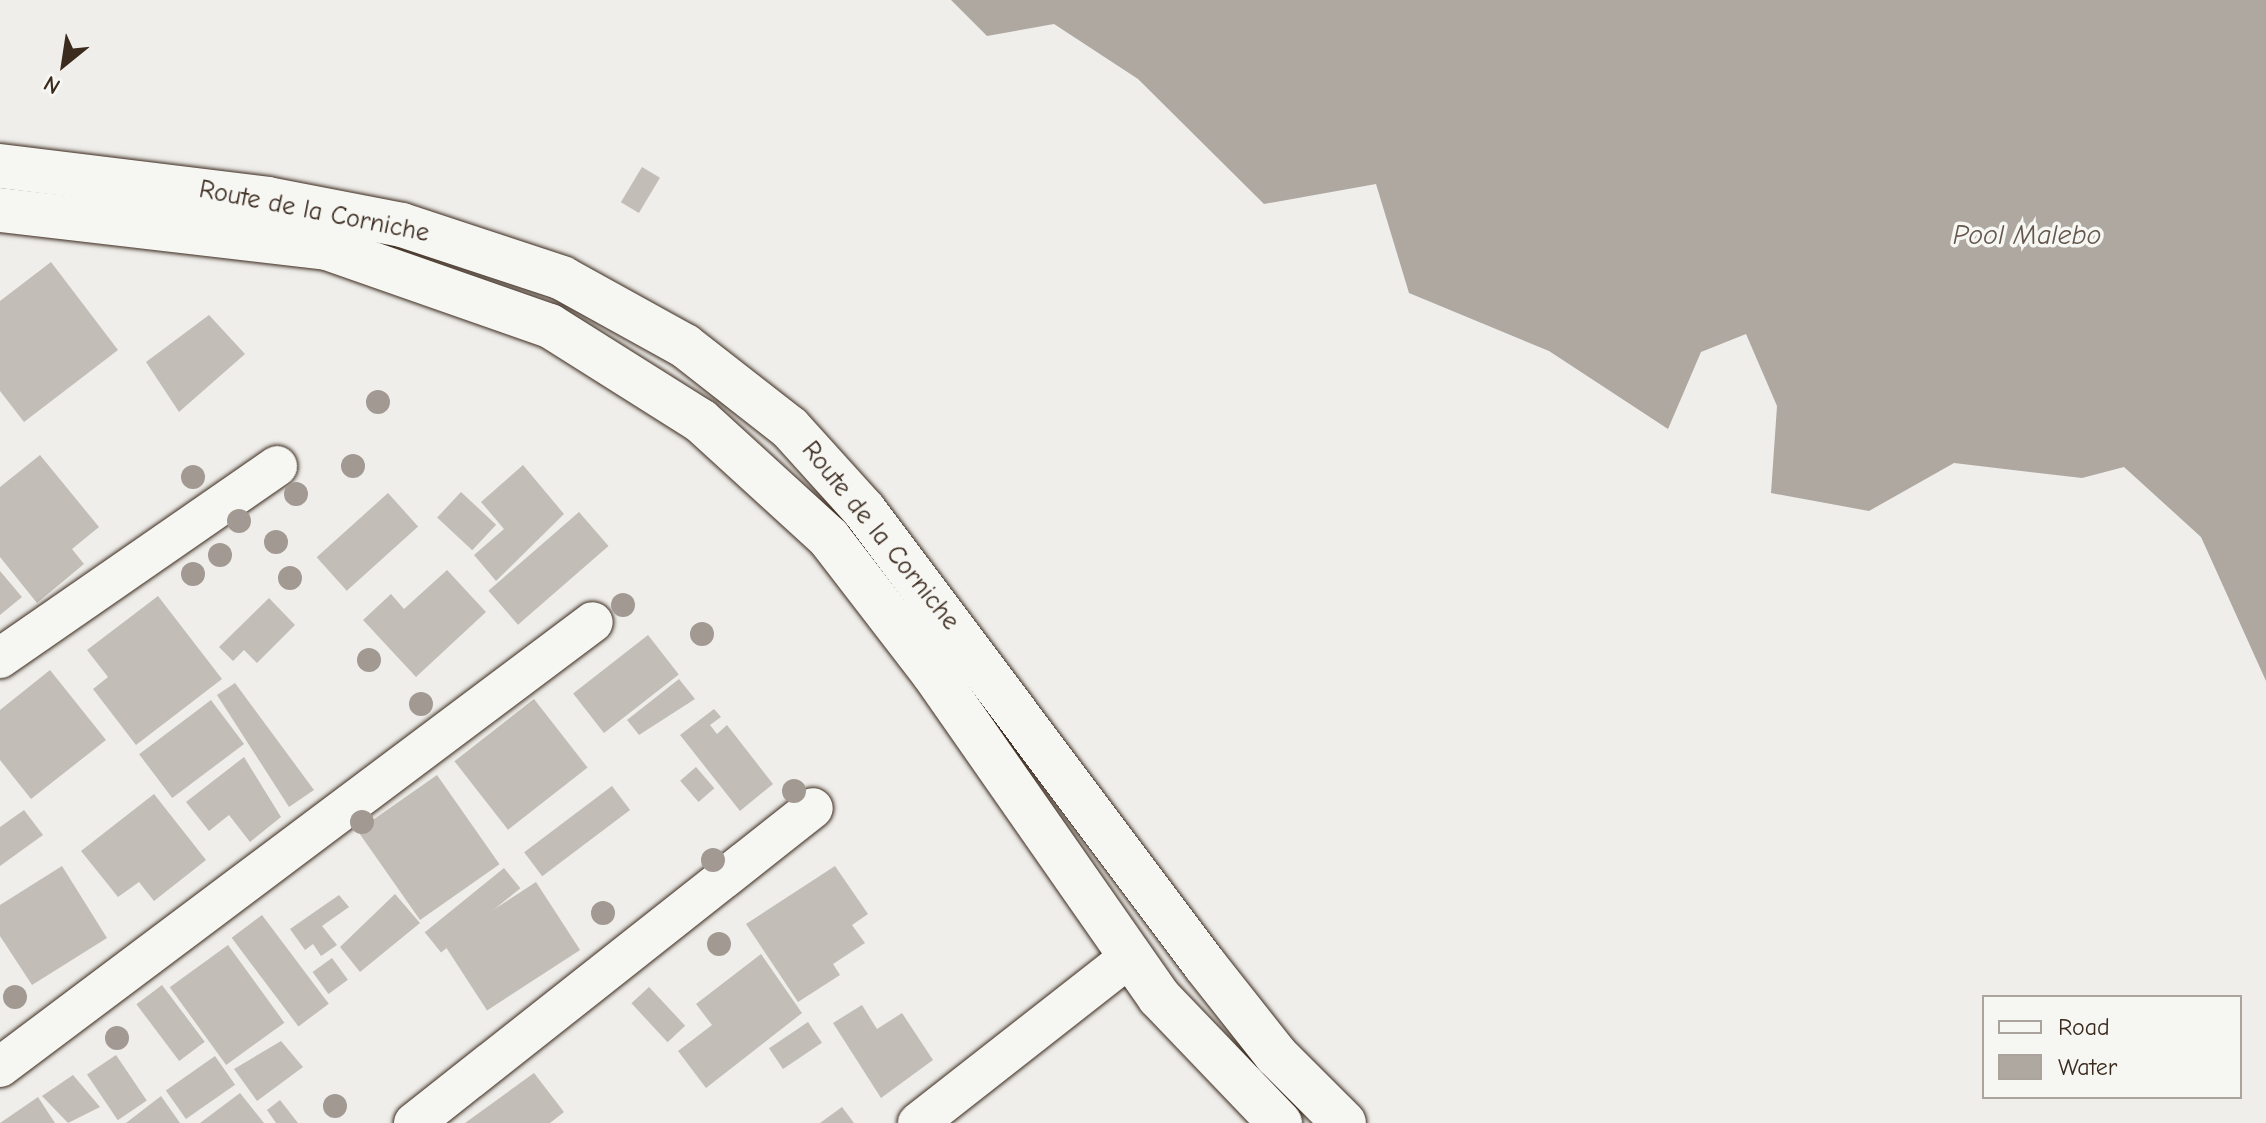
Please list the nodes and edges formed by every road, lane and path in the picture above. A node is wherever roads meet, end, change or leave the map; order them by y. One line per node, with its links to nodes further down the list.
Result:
1 (0, 166): 12 (main road, Route de la Corniche)
2 (0, 210): 7 (main road, Route de la Corniche)
3 (277, 466): 5 (street)
4 (593, 622): 8 (street)
5 (0, 658)
6 (813, 808): 9 (street)
7 (1131, 956): 10 (street); 11 (main road, Route de la Corniche)
8 (0, 1067)
9 (414, 1123)
10 (918, 1123)
11 (1280, 1123)
12 (1344, 1123)

